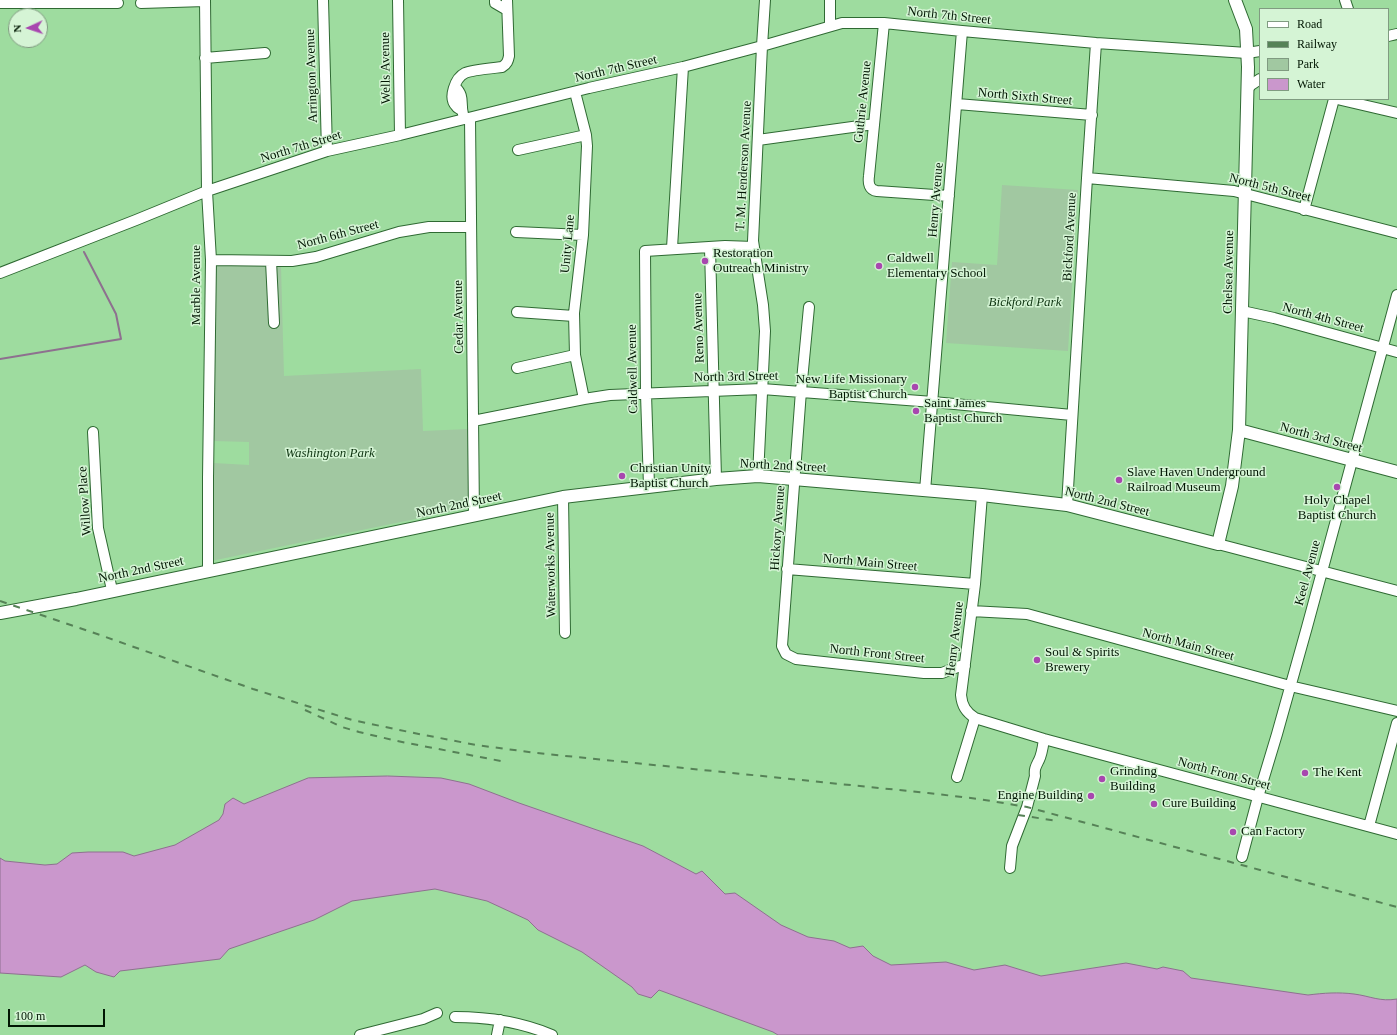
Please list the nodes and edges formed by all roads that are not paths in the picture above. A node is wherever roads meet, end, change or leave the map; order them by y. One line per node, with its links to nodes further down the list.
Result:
1 (323, 0): 38 (street, Arrington Avenue)
2 (398, 0): 34 (street, Wells Avenue)
3 (495, 0): 11 (street)
4 (766, 0): 16 (street, T. M. Henderson Avenue)
5 (830, 0): 13 (street)
6 (1235, 0): 19 (main road, Chelsea Avenue)
7 (205, 1): 10 (street); 20 (street, Marble Avenue)
8 (0, 3): 9 (street)
9 (118, 3)
10 (141, 3)
11 (507, 5): 32 (street, Cedar Avenue)
12 (884, 23): 13 (street, North 7th Street); 14 (street, North 7th Street); 33 (street, Guthrie Avenue)
13 (830, 26): 16 (street, North 7th Street)
14 (962, 31): 15 (street, North 7th Street); 29 (street, Henry Avenue)
15 (1096, 43): 19 (street, North 7th Street); 31 (street, Bickford Avenue)
16 (762, 46): 21 (street, North 7th Street); 36 (street, T. M. Henderson Avenue)
17 (1259, 51): 19 (street, North 7th Street)
18 (265, 53): 20 (street)
19 (1247, 53): 22 (main road, Chelsea Avenue)
20 (205, 58): 40 (street, Marble Avenue)
21 (682, 67): 26 (street, North 7th Street); 49 (street)
22 (1248, 67): 23 (street); 25 (main road, Chelsea Avenue)
23 (1259, 77)
24 (1259, 79): 25 (street)
25 (1247, 90): 41 (main road, Chelsea Avenue)
26 (575, 92): 32 (street, North 7th Street); 35 (street, Unity Lane)
27 (1335, 100): 43 (street)
28 (1339, 100): 30 (street)
29 (956, 104): 31 (street, North Sixth Street); 42 (street, Henry Avenue)
30 (1397, 113)
31 (1092, 115): 39 (street, Bickford Avenue)
32 (465, 116): 34 (street, North 7th Street); 44 (street, Cedar Avenue)
33 (874, 124): 36 (street); 42 (street, Guthrie Avenue)
34 (400, 135): 38 (street, North 7th Street)
35 (586, 135): 37 (street); 47 (street, Unity Lane)
36 (758, 140): 48 (street, T. M. Henderson Avenue)
37 (518, 150)
38 (327, 151): 40 (street, North 7th Street)
39 (1087, 178): 41 (street, North 5th Street); 70 (street, Bickford Avenue)
40 (207, 191): 51 (street, Marble Avenue); 53 (street, North 7th Street)
41 (1244, 193): 43 (street, North 5th Street); 56 (main road, Chelsea Avenue)
42 (949, 196): 69 (street, Henry Avenue)
43 (1304, 210): 46 (street, North 5th Street)
44 (471, 227): 52 (street, North 6th Street); 71 (street, Cedar Avenue)
45 (516, 232): 47 (street)
46 (1397, 233)
47 (583, 235): 58 (street, Unity Lane)
48 (754, 247): 50 (street); 64 (street, T. M. Henderson Avenue)
49 (672, 248): 50 (street); 67 (street, Caldwell Avenue)
50 (710, 248): 65 (street, Reno Avenue)
51 (211, 260): 52 (street, North 6th Street); 87 (street, Marble Avenue)
52 (271, 261): 59 (street)
53 (0, 273)
54 (1397, 295): 60 (street, Keel Avenue)
55 (809, 307): 66 (street, Hickory Avenue)
56 (1242, 311): 60 (street, North 4th Street); 72 (main road, Chelsea Avenue)
57 (517, 312): 58 (street)
58 (574, 316): 62 (street, Unity Lane)
59 (274, 323)
60 (1383, 348): 61 (street, North 4th Street); 74 (street, Keel Avenue)
61 (1397, 352)
62 (575, 356): 63 (street); 68 (street, Unity Lane)
63 (517, 368)
64 (762, 388): 65 (street, North 3rd Street); 66 (street, North 3rd Street); 76 (street, T. M. Henderson Avenue)
65 (714, 391): 67 (street, North 3rd Street); 77 (street, Reno Avenue)
66 (801, 391): 69 (street, North 3rd Street); 78 (street, Hickory Avenue)
67 (646, 394): 68 (street, North 3rd Street); 79 (street, Caldwell Avenue)
68 (584, 399): 71 (street, North 3rd Street)
69 (933, 402): 70 (street, North 3rd Street); 80 (street, Henry Avenue)
70 (1072, 415): 83 (street, Bickford Avenue)
71 (473, 422): 84 (street, Cedar Avenue)
72 (1239, 430): 74 (main road, North 3rd Street); 85 (main road, Chelsea Avenue)
73 (93, 432): 90 (street, Willow Place)
74 (1352, 461): 75 (main road, North 3rd Street); 88 (street, Keel Avenue)
75 (1397, 472)
76 (758, 476): 77 (main road, North 2nd Street); 78 (main road, North 2nd Street)
77 (716, 478): 79 (main road, North 2nd Street)
78 (794, 479): 80 (main road, North 2nd Street); 86 (street, Hickory Avenue)
79 (649, 486): 82 (main road, North 2nd Street)
80 (926, 491): 81 (main road, North 2nd Street)
81 (982, 495): 83 (main road, North 2nd Street); 89 (street, Henry Avenue)
82 (563, 498): 84 (main road, North 2nd Street); 94 (street, Waterworks Avenue)
83 (1067, 505): 85 (main road, North 2nd Street)
84 (474, 516): 87 (main road, North 2nd Street)
85 (1218, 544): 88 (street, North 2nd Street)
86 (787, 569): 89 (street, North Main Street); 95 (street, Hickory Avenue)
87 (208, 570): 90 (main road, North 2nd Street)
88 (1322, 572): 91 (street, North 2nd Street); 97 (street, Keel Avenue)
89 (975, 584): 92 (street, Henry Avenue)
90 (112, 590): 93 (main road, North 2nd Street)
91 (1397, 591)
92 (971, 611): 96 (street, Henry Avenue); 97 (street, North Main Street)
93 (0, 613)
94 (565, 633)
95 (786, 654): 96 (street, North Front Street)
96 (965, 666): 99 (street, Henry Avenue)
97 (1290, 686): 98 (street, North Main Street); 103 (street, Keel Avenue)
98 (1397, 711)
99 (975, 718): 101 (street, North Front Street); 102 (street)
100 (1397, 723): 104 (street)
101 (1044, 739): 103 (street, North Front Street); 107 (street)
102 (957, 777)
103 (1258, 797): 104 (street, North Front Street); 106 (street, Keel Avenue)
104 (1369, 826): 105 (street, North Front Street)
105 (1397, 834)
106 (1242, 858)
107 (1010, 868)
108 (437, 1012): 111 (street)
109 (455, 1017): 110 (street)
110 (500, 1020): 112 (street); 113 (street)
111 (360, 1035)
112 (497, 1035)
113 (552, 1035)

